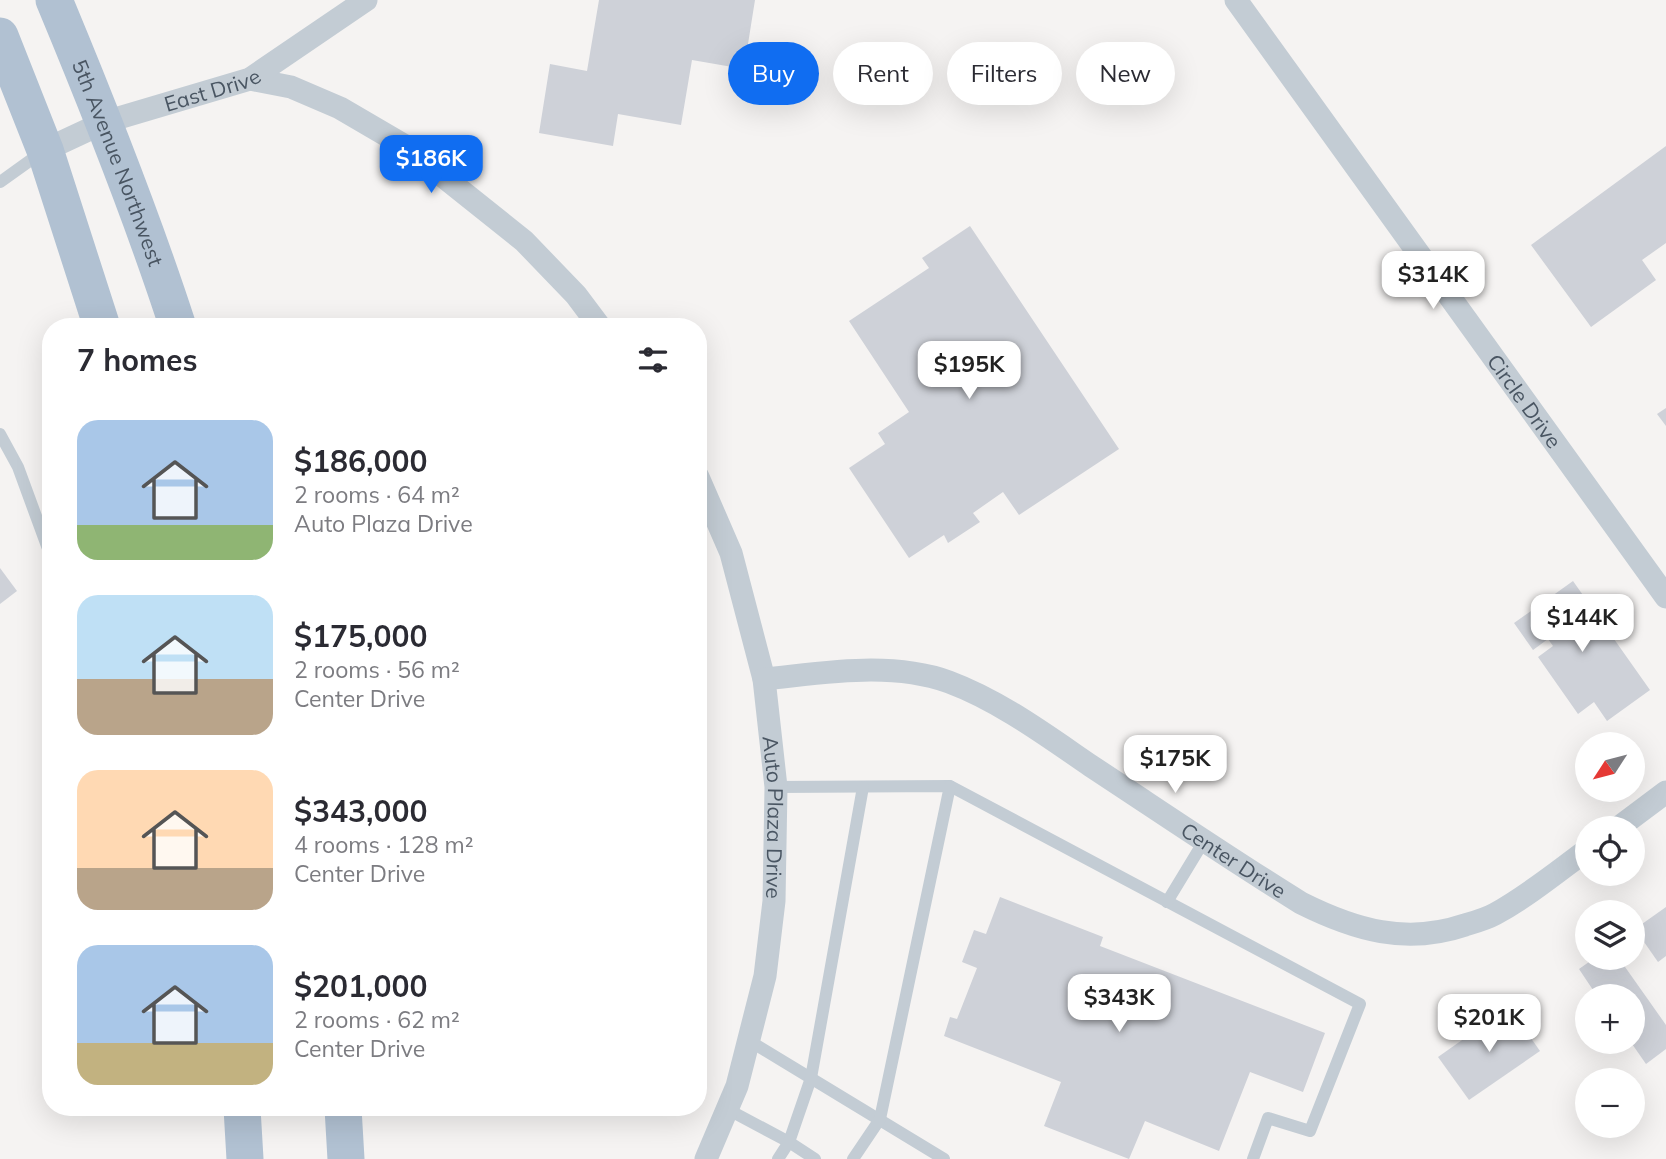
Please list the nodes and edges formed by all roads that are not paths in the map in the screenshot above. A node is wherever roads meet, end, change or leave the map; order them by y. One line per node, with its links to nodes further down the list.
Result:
1 (54, 0): 6 (main road, 5th Avenue Northwest)
2 (366, 0): 5 (street, East Drive)
3 (1236, 0): 15 (street, Circle Drive)
4 (0, 36): 7 (main road)
5 (250, 79): 6 (street, East Drive); 11 (street)
6 (105, 122): 7 (street, East Drive); 10 (main road, 5th Avenue Northwest)
7 (45, 150): 8 (lane); 9 (main road)
8 (0, 182)
9 (99, 318)
10 (175, 318)
11 (593, 318)
12 (0, 434): 14 (lane)
13 (707, 497): 16 (street, Auto Plaza Drive)
14 (42, 532)
15 (1666, 597)
16 (764, 679): 18 (street, Auto Plaza Drive); 22 (street, Center Drive)
17 (950, 786): 19 (lane); 24 (lane); 30 (lane)
18 (776, 787): 19 (lane); 25 (street, Auto Plaza Drive)
19 (863, 787): 26 (lane)
20 (1666, 792): 21 (street)
21 (1634, 816)
22 (1204, 841): 23 (street, Center Drive); 24 (lane)
23 (1575, 859)
24 (1167, 902): 39 (lane)
25 (748, 1040): 26 (lane); 27 (street, Auto Plaza Drive)
26 (811, 1078): 30 (lane); 31 (lane)
27 (727, 1109): 31 (lane); 34 (street, Auto Plaza Drive)
28 (242, 1116): 32 (main road)
29 (343, 1116): 33 (main road)
30 (880, 1119): 37 (lane); 38 (lane)
31 (789, 1142): 35 (lane); 36 (lane)
32 (245, 1159)
33 (346, 1159)
34 (706, 1159)
35 (778, 1159)
36 (815, 1159)
37 (853, 1159)
38 (944, 1159)
39 (1253, 1159)

